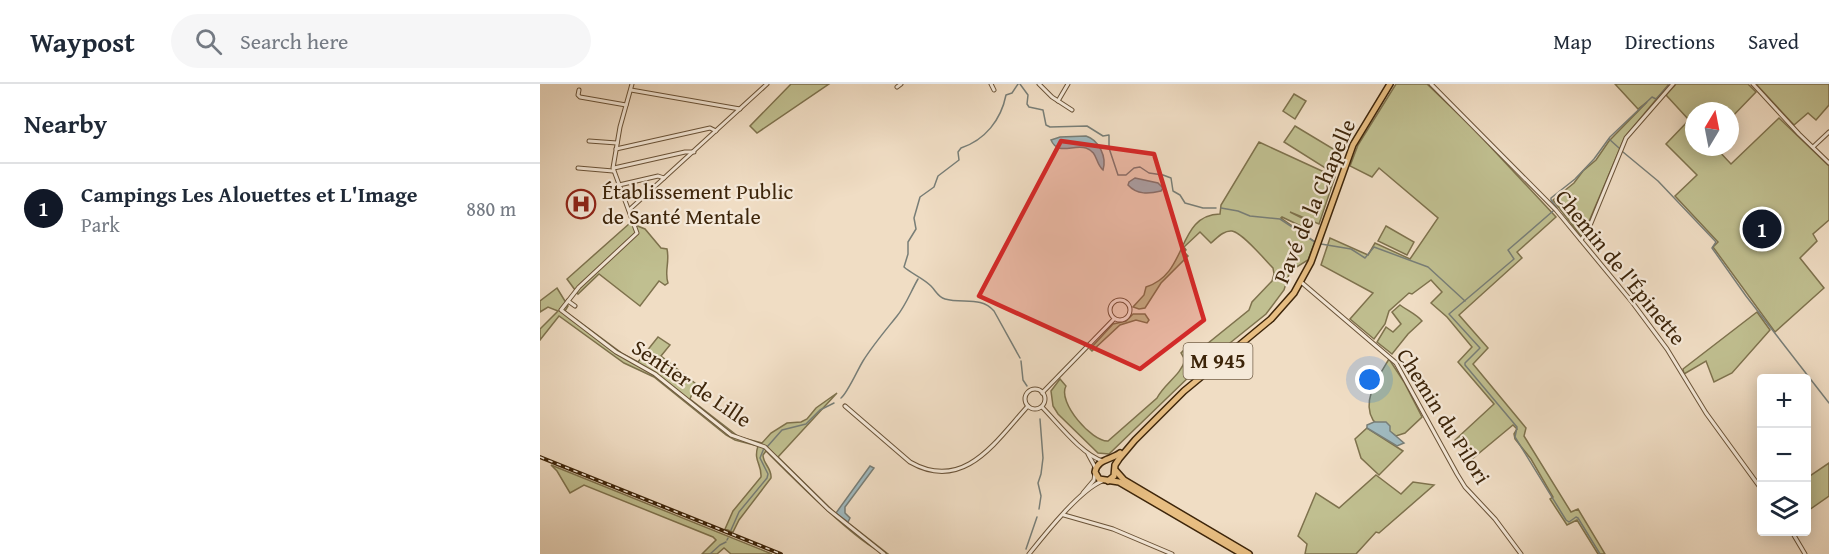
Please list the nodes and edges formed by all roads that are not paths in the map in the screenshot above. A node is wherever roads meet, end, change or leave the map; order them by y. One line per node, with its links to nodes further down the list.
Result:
1 (633, 84): 11 (street)
2 (766, 84): 15 (street)
3 (991, 84): 12 (street)
4 (1039, 84): 13 (street)
5 (1068, 84): 13 (street)
6 (1390, 84): 31 (main road, Pavé de la Chapelle / M 945)
7 (1431, 84): 30 (street, Chemin de l'Épinette)
8 (1673, 84): 30 (street)
9 (1753, 84): 21 (street)
10 (579, 90): 14 (street)
11 (631, 90): 14 (street); 15 (street)
12 (994, 90)
13 (1058, 101): 16 (street)
14 (627, 105): 20 (street)
15 (740, 109): 17 (street)
16 (1072, 110)
17 (716, 131): 22 (street); 23 (street)
18 (1829, 132): 21 (street)
19 (589, 141): 20 (street)
20 (617, 143): 22 (street)
21 (1812, 147): 24 (street)
22 (616, 149): 26 (street)
23 (694, 152): 26 (street); 27 (street)
24 (1829, 163)
25 (578, 168): 26 (street)
26 (613, 170): 28 (street)
27 (664, 178): 28 (street); 29 (street)
28 (618, 185): 29 (street)
29 (629, 210): 32 (street)
30 (1581, 240): 45 (street, Chemin de l'Épinette)
31 (1301, 282): 39 (main road, Pavé de la Chapelle / M 945); 54 (street, Chemin du Pilori)
32 (568, 301): 33 (street); 49 (street, Sentier de Lille)
33 (575, 306)
34 (1114, 319): 34 (street); 35 (street)
35 (1042, 393): 37 (street); 38 (street)
36 (845, 406): 37 (street)
37 (1028, 406): 38 (street)
38 (1042, 407): 40 (street)
39 (1129, 447): 41 (main road, Pavé de la Chapelle / M 945); 42 (main road, Pavé de la Chapelle / M 945)
40 (1083, 448): 41 (street); 43 (street)
41 (1105, 461): 42 (main road); 43 (main road, Pavé de la Chapelle)
42 (1115, 469): 44 (main road, Pavé de la Chapelle); 53 (main road)
43 (1095, 471): 44 (main road); 46 (street)
44 (1106, 481): 46 (street, Pavé de la Chapelle); 52 (main road)
45 (1757, 484)
46 (1072, 506): 47 (street, Pavé de la Chapelle)
47 (1064, 515): 50 (street, Pavé de la Chapelle); 51 (street)
48 (1795, 536): 55 (street)
49 (884, 554)
50 (1029, 554)
51 (1172, 554)
52 (1242, 554)
53 (1249, 554)
54 (1521, 554)
55 (1804, 554)

